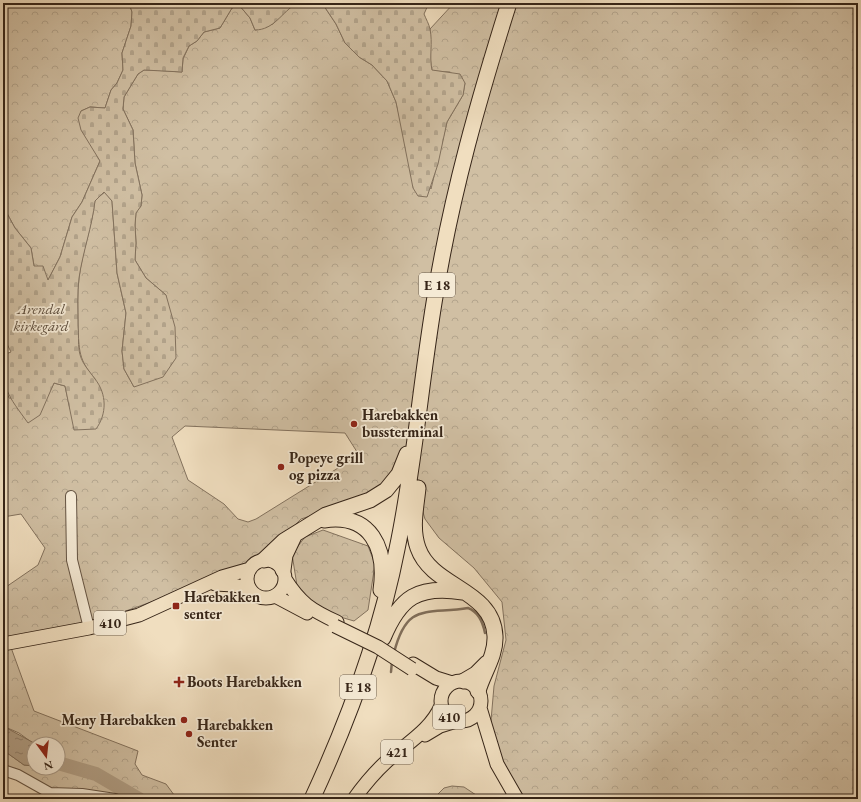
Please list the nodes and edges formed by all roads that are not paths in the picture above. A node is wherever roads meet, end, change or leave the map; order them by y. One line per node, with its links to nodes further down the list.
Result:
1 (509, 3): 3 (highway, E 18)
2 (519, 3): 4 (highway, E 18)
3 (421, 395): 6 (highway, E 18); 19 (highway, E 18)
4 (421, 460): 13 (highway, E 18); 19 (highway, E 18)
5 (71, 496): 16 (street)
6 (317, 521): 7 (highway, E 18); 19 (highway, E 18)
7 (294, 535): 8 (highway, E 18); 10 (highway)
8 (264, 560): 9 (main road, 410); 10 (main road, 410)
9 (250, 569): 11 (main road, 410); 12 (main road)
10 (284, 575): 14 (main road); 15 (main road, 410)
11 (211, 584): 12 (main road, 410); 16 (main road, 410)
12 (249, 589): 14 (main road, 410)
13 (465, 592): 18 (highway, E 18); 19 (highway, E 18)
14 (275, 596): 15 (main road, 410)
15 (336, 624): 20 (main road, 410, bridge)
16 (89, 628): 17 (main road, 410)
17 (3, 644)
18 (491, 660): 21 (highway); 22 (highway, E 18)
19 (370, 661): 29 (highway, E 18); 30 (highway, E 18)
20 (413, 666): 21 (main road, 410); 23 (main road, 410)
21 (458, 682): 22 (main road, 410); 23 (main road, 410)
22 (478, 691): 24 (main road, 410)
23 (441, 702): 25 (main road, 410); 31 (main road, 421)
24 (480, 708): 25 (main road, 410); 26 (main road)
25 (460, 721): 26 (main road); 32 (main road, 421)
26 (492, 746): 33 (main road)
27 (3, 770): 28 (street)
28 (115, 799)
29 (312, 799)
30 (318, 799)
31 (354, 799)
32 (359, 799)
33 (516, 799)

